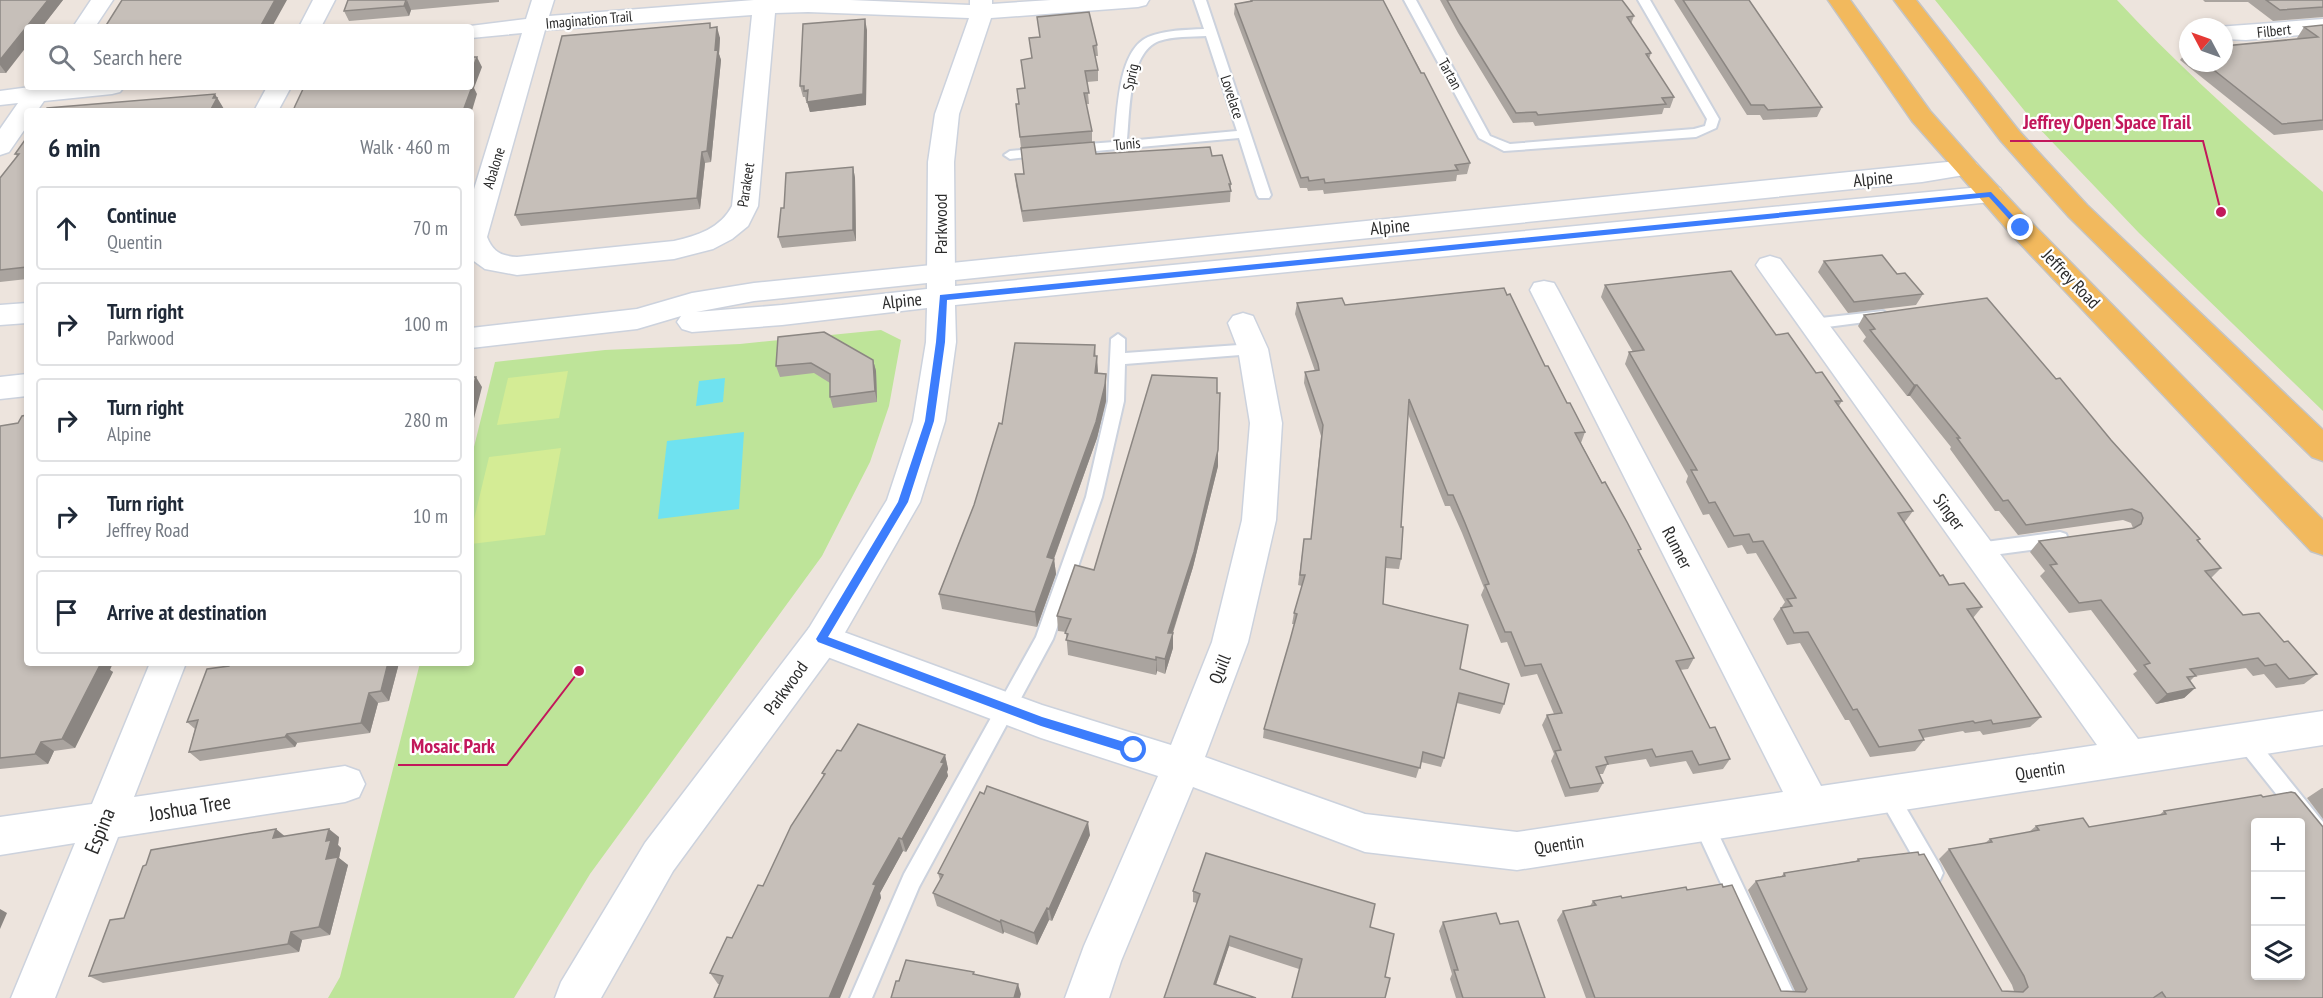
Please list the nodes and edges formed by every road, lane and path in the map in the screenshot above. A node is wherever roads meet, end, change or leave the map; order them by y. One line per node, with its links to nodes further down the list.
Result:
1 (102, 0): 12 (street)
2 (324, 0): 13 (street)
3 (1138, 0): 10 (street, Imagination Trail)
4 (1200, 0): 16 (lane, Lovelace)
5 (1410, 0): 6 (lane, Tartan)
6 (1644, 0)
7 (1839, 0): 29 (main road, Jeffrey Road)
8 (1905, 0): 46 (main road)
9 (766, 4): 10 (street, Imagination Trail); 11 (street, Imagination Trail); 34 (street, Parakeet)
10 (981, 6): 36 (street, Parkwood)
11 (540, 12): 15 (street, Imagination Trail); 32 (street, Abalone)
12 (86, 24)
13 (312, 24)
14 (2323, 26): 17 (street, Filbert)
15 (474, 31)
16 (1211, 32): 25 (lane, Lovelace); 26 (lane, Sprig)
17 (2233, 32)
18 (58, 90): 20 (street)
19 (277, 90): 23 (street)
20 (40, 91): 21 (street); 22 (street)
21 (0, 98)
22 (28, 108)
23 (268, 108)
24 (24, 113): 27 (street)
25 (1244, 134): 26 (lane, Tunis); 31 (lane, Lovelace)
26 (1120, 145): 28 (lane, Tunis)
27 (0, 147)
28 (1010, 155)
29 (1966, 168): 30 (main road, Jeffrey Road); 36 (street, Alpine)
30 (1991, 194): 36 (street, Alpine); 48 (main road, Jeffrey Road)
31 (1264, 195)
32 (474, 234)
33 (474, 240): 34 (street, Abalone)
34 (596, 259)
35 (1770, 265): 39 (street, Singer)
36 (942, 286): 41 (street, Alpine); 50 (street, Parkwood)
37 (1544, 290): 59 (street, Runner)
38 (1893, 315): 39 (lane)
39 (1812, 324): 49 (street, Singer)
40 (1248, 336): 43 (lane); 56 (street, Quill)
41 (474, 338)
42 (1118, 339): 43 (lane)
43 (1118, 359): 52 (lane)
44 (24, 385): 45 (street)
45 (0, 388)
46 (2323, 448)
47 (2078, 536): 49 (lane)
48 (2323, 542)
49 (1978, 550): 55 (street, Singer)
50 (822, 639): 52 (street, Quentin); 66 (street, Parkwood)
51 (167, 666): 60 (street, Espina)
52 (1007, 709): 56 (street, Quentin); 67 (lane)
53 (2323, 728): 54 (street, Quentin)
54 (2245, 740): 55 (street, Quentin); 63 (lane)
55 (2129, 758): 58 (street, Quentin)
56 (1182, 766): 61 (street, Quentin); 68 (street, Quill)
57 (345, 784): 60 (street, Joshua Tree)
58 (1888, 795): 59 (street, Quentin); 64 (lane)
59 (1811, 807): 61 (street, Quentin)
60 (104, 822): 62 (street, Joshua Tree); 65 (street, Espina)
61 (1703, 823): 69 (lane)
62 (0, 836)
63 (2323, 837)
64 (1945, 894)
65 (33, 998)
66 (578, 998)
67 (861, 998)
68 (1087, 998)
69 (1785, 998)

